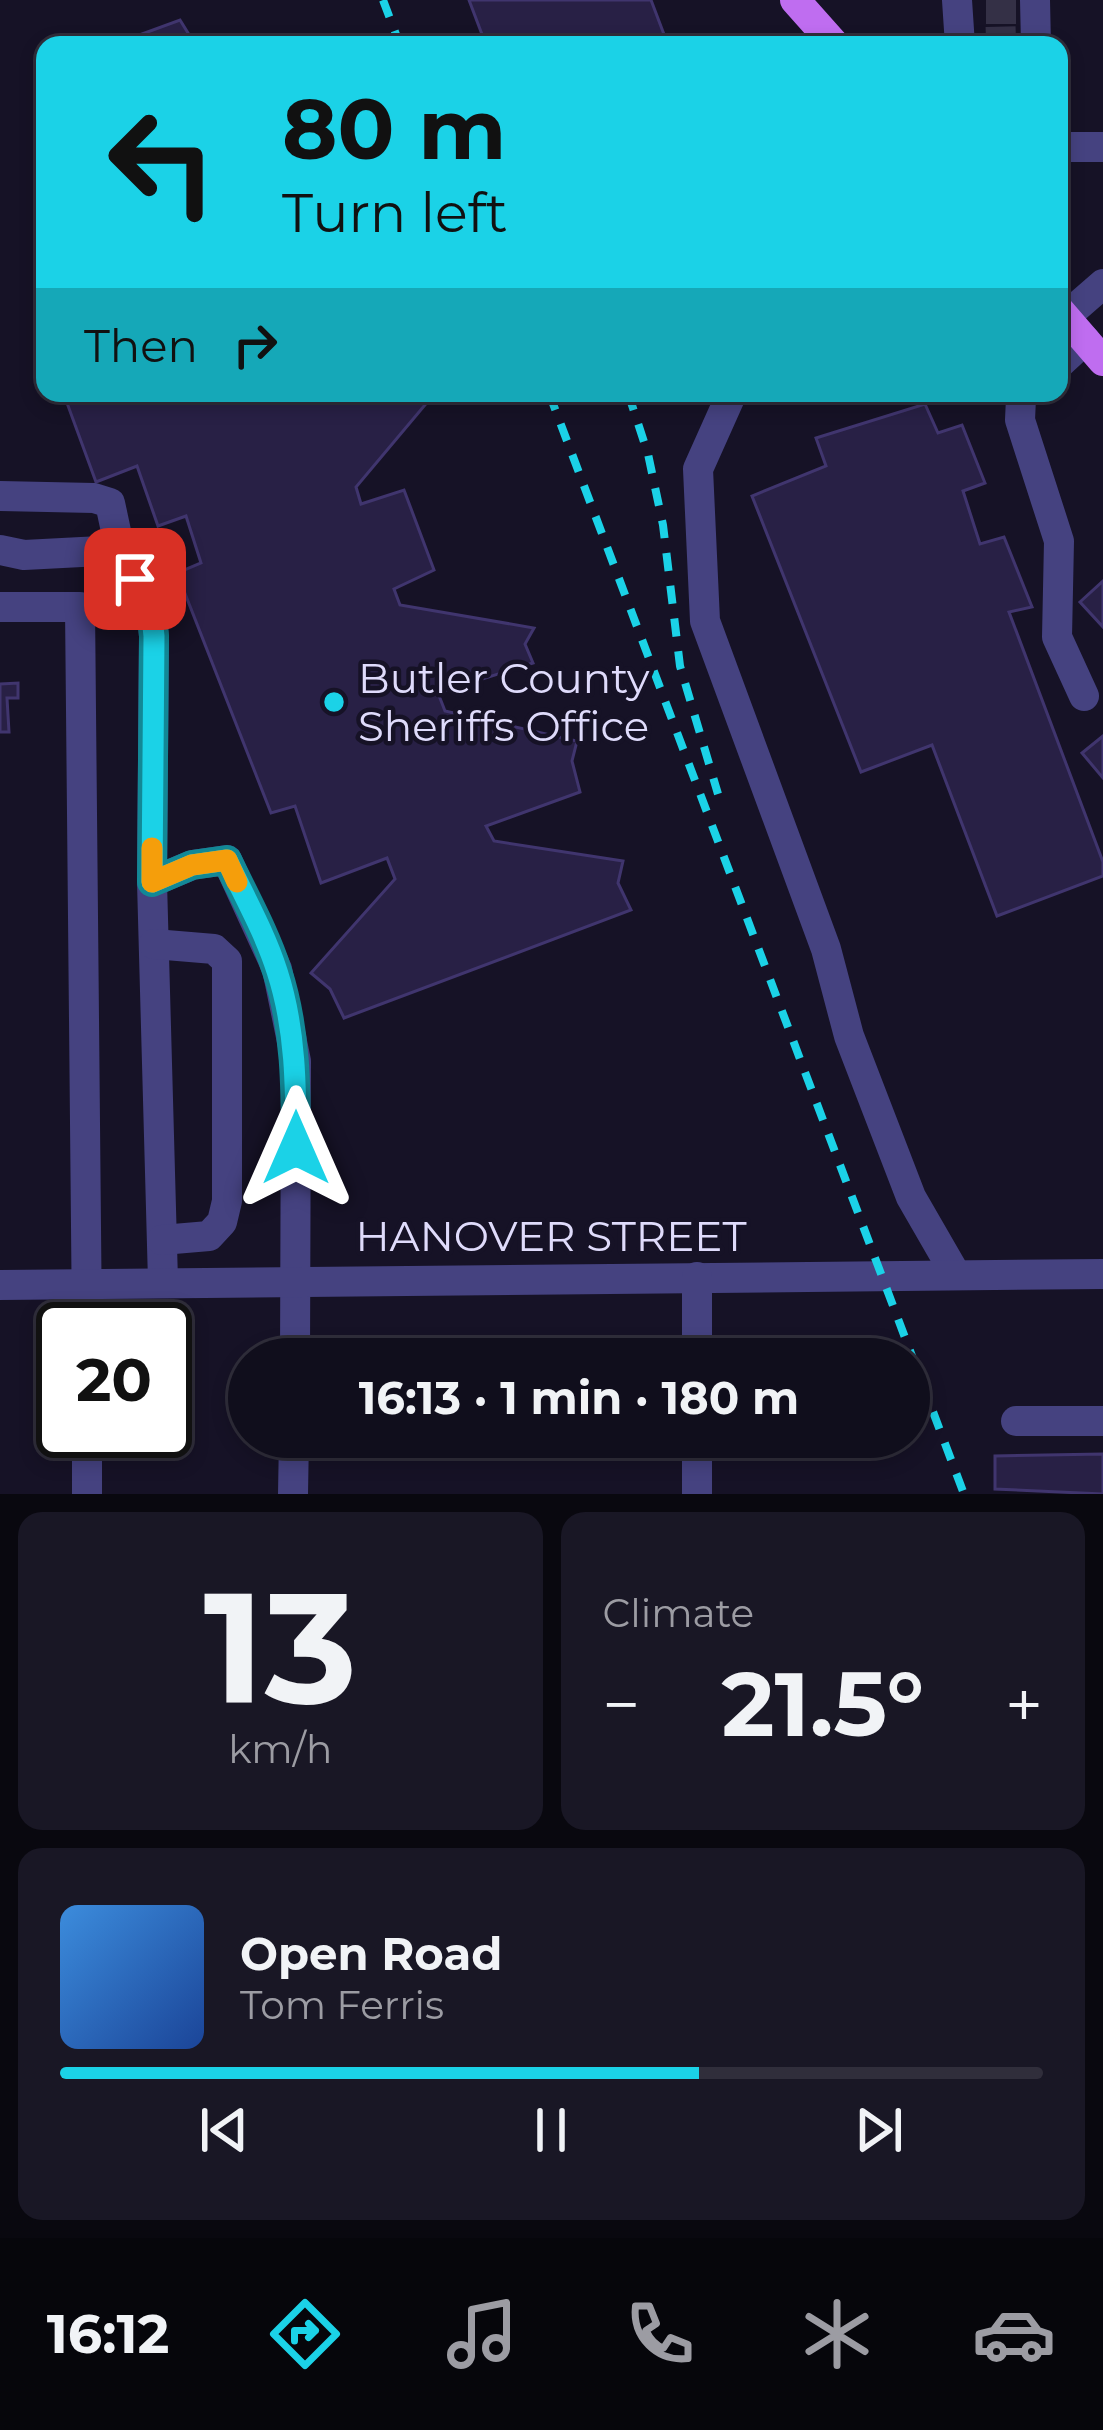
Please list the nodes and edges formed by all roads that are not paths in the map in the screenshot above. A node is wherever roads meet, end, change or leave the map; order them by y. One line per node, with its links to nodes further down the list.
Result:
1 (795, 0): 3 (main road)
2 (967, 6): 4 (street)
3 (827, 36)
4 (965, 36)
5 (1068, 147): 6 (street)
6 (1103, 147)
7 (1103, 284): 8 (street)
8 (1078, 332)
9 (727, 402): 20 (street)
10 (1021, 402): 15 (street)
11 (0, 496): 13 (street)
12 (0, 550): 13 (street)
13 (120, 550): 16 (street)
14 (0, 607): 24 (street)
15 (1084, 696)
16 (152, 882): 17 (street); 22 (street)
17 (154, 944): 18 (street); 18 (street)
18 (162, 1240): 23 (street)
19 (1103, 1274): 20 (street, HANOVER STREET)
20 (956, 1275): 21 (street, HANOVER STREET)
21 (697, 1277): 22 (street, HANOVER STREET); 28 (street)
22 (296, 1279): 23 (street, HANOVER STREET); 27 (street)
23 (163, 1281): 24 (street, HANOVER STREET)
24 (87, 1283): 25 (street, HANOVER STREET); 26 (street)
25 (0, 1285)
26 (87, 1302)
27 (295, 1338)
28 (697, 1338)
29 (1016, 1421): 30 (street)
30 (1103, 1421)
31 (87, 1458): 34 (street)
32 (293, 1458): 35 (street)
33 (697, 1458): 36 (street)
34 (86, 1494)
35 (292, 1494)
36 (697, 1494)

